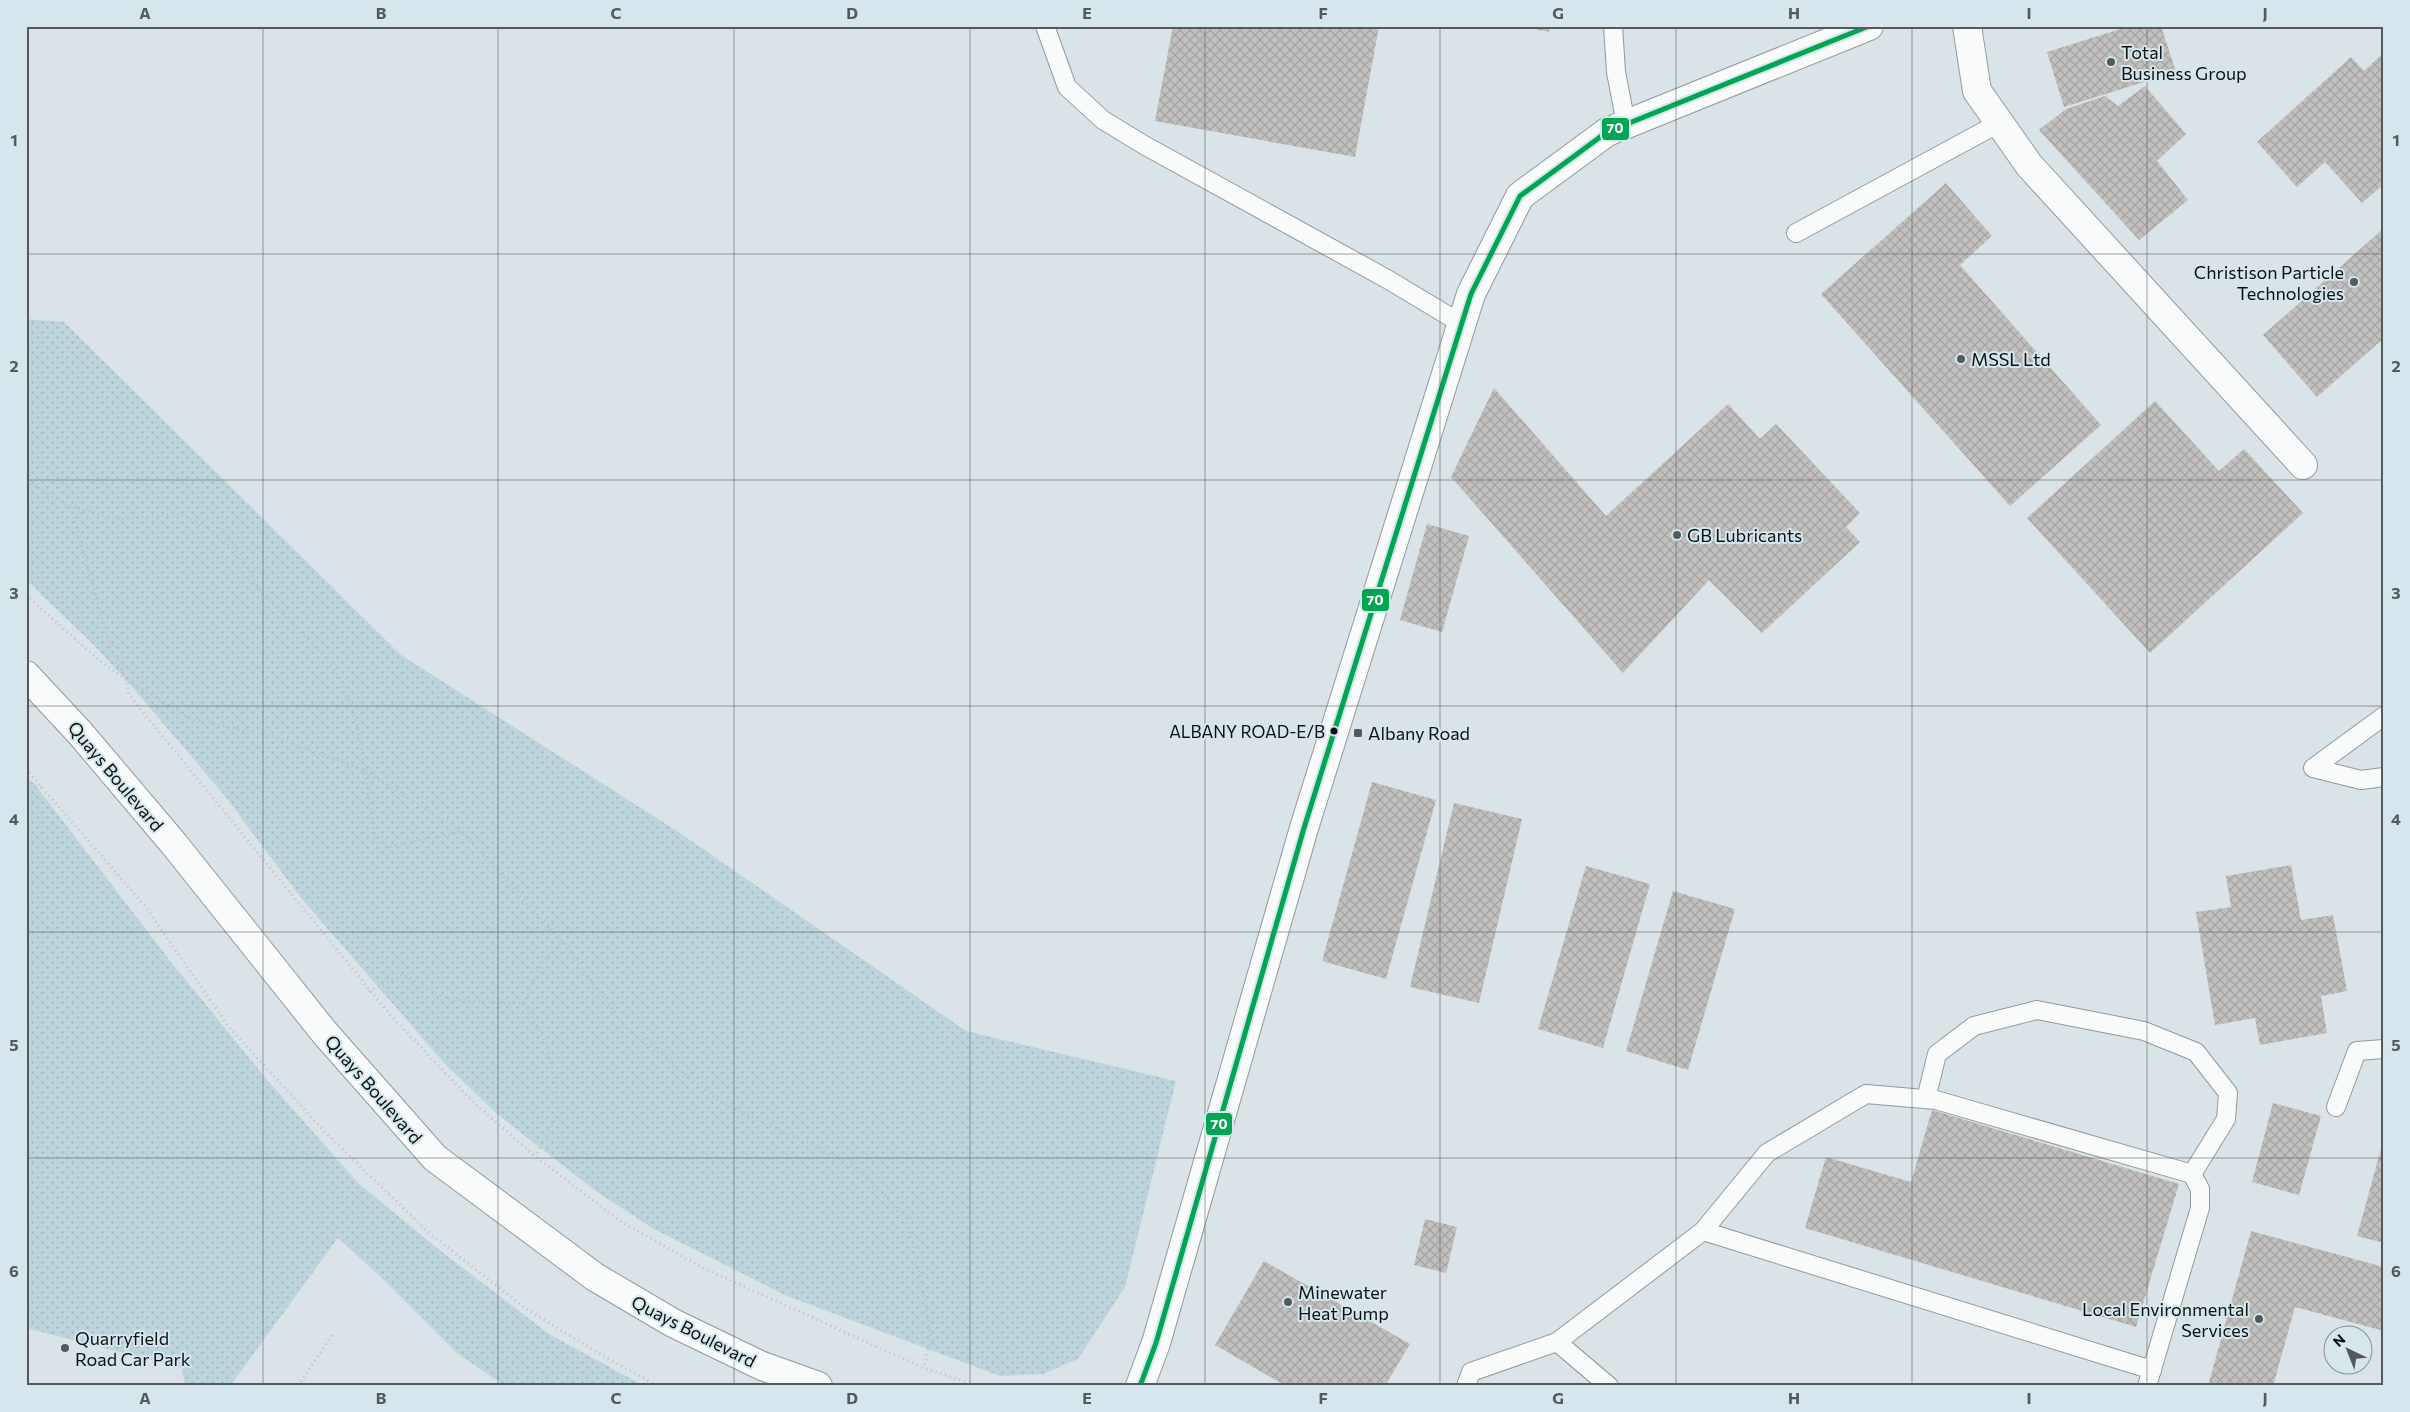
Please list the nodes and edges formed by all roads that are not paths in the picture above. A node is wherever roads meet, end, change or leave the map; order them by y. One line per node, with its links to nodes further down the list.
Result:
1 (1044, 26): 8 (lane)
2 (1613, 26): 6 (lane)
3 (1869, 26): 6 (street)
4 (1967, 26): 5 (street)
5 (1999, 123): 7 (lane); 9 (street)
6 (1626, 124): 8 (street)
7 (1796, 233)
8 (1462, 324): 21 (street)
9 (2303, 465)
10 (26, 675): 20 (street, Quays Boulevard)
11 (2384, 716): 12 (lane)
12 (2384, 777)
13 (2384, 1049): 15 (lane)
14 (1926, 1099): 16 (lane); 16 (lane); 17 (lane)
15 (2336, 1107)
16 (2192, 1174): 19 (lane)
17 (1703, 1232): 18 (lane); 19 (lane)
18 (1557, 1342): 22 (lane); 23 (lane)
19 (2150, 1378)
20 (818, 1386)
21 (1140, 1386)
22 (1466, 1386)
23 (1609, 1386)

